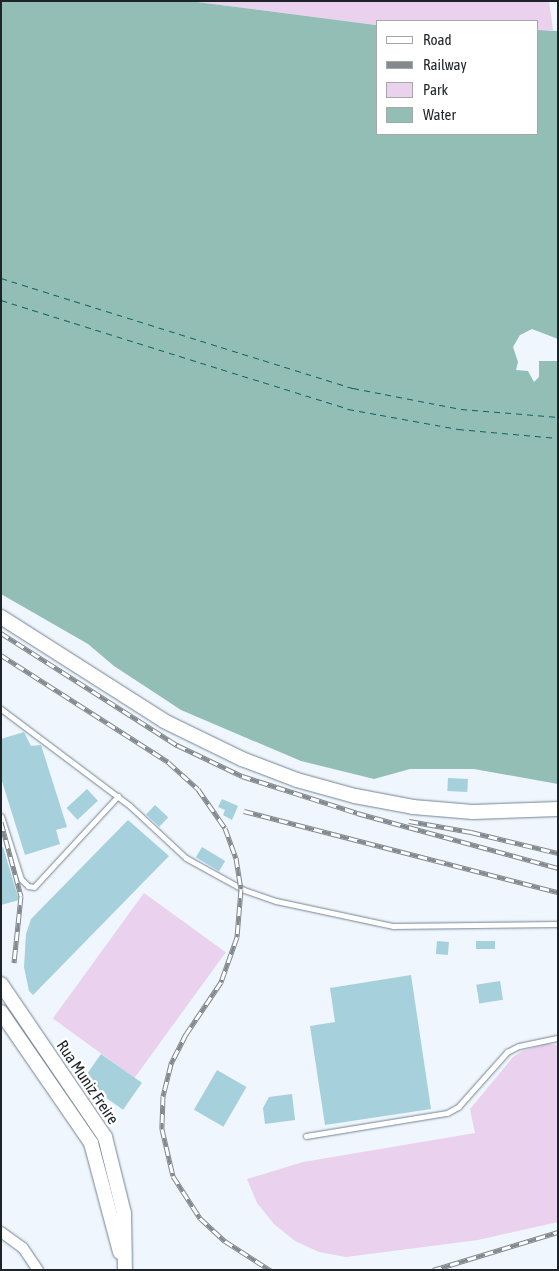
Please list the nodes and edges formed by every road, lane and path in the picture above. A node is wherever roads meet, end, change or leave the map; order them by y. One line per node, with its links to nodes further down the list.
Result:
1 (1, 617): 4 (street)
2 (1, 709): 3 (lane)
3 (118, 796): 5 (lane); 6 (lane)
4 (558, 809)
5 (1, 816)
6 (558, 924)
7 (1, 984): 10 (street, Rua Muniz Freire)
8 (1, 1012): 11 (street, Rua Muniz Freire)
9 (558, 1038): 12 (lane)
10 (45, 1050): 11 (street); 15 (street, Rua Muniz Freire)
11 (33, 1059): 15 (street, Rua Muniz Freire)
12 (306, 1136)
13 (1, 1232): 14 (street)
14 (38, 1270)
15 (125, 1270)

